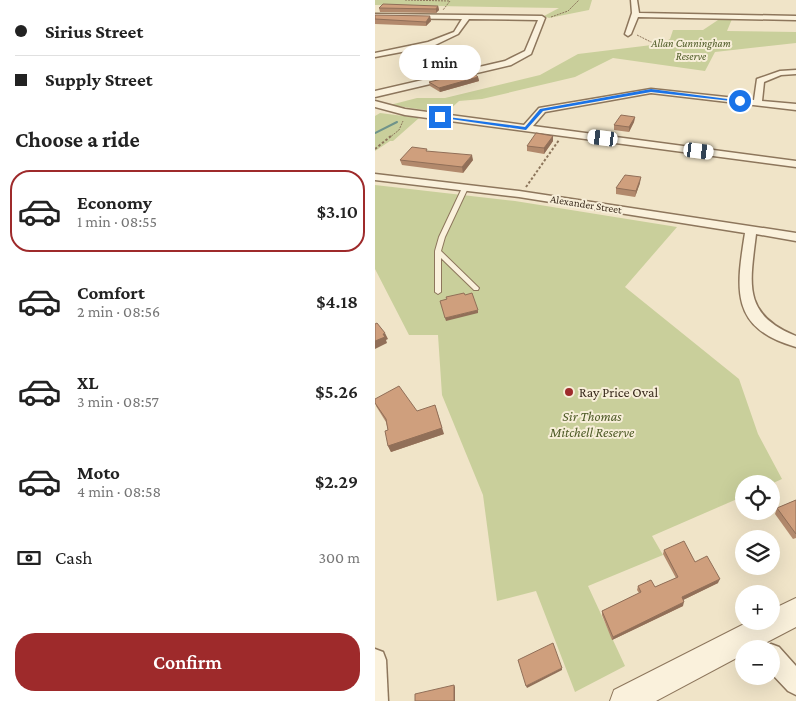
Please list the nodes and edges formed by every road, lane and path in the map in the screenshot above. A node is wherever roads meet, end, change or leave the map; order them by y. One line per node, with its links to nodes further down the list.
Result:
1 (405, 0): 2 (path)
2 (439, 0): 5 (path)
3 (579, 0): 9 (path)
4 (634, 0): 6 (street)
5 (446, 5)
6 (635, 15): 10 (street); 11 (street)
7 (375, 16): 8 (street)
8 (467, 17): 9 (street); 13 (street)
9 (542, 18): 15 (street)
10 (796, 18)
11 (628, 32): 12 (path)
12 (659, 46)
13 (375, 55)
14 (796, 72): 16 (street)
15 (375, 94)
16 (758, 103): 18 (street); 20 (street)
17 (375, 104): 19 (street)
18 (796, 108)
19 (404, 112): 20 (street); 22 (path)
20 (526, 128): 21 (street)
21 (564, 133): 23 (street); 26 (path)
22 (375, 150)
23 (796, 164)
24 (375, 177): 25 (street, Alexander Street)
25 (465, 188): 27 (street, Alexander Street); 29 (lane)
26 (525, 188)
27 (751, 230): 28 (street, Alexander Street); 32 (street)
28 (796, 237)
29 (438, 251): 30 (lane); 31 (lane)
30 (476, 288)
31 (438, 292)
32 (796, 342)
33 (796, 612): 34 (street)
34 (771, 640)
35 (735, 657): 40 (street)
36 (375, 660): 39 (street)
37 (780, 663): 38 (street)
38 (796, 683)
39 (376, 701)
40 (625, 701)

